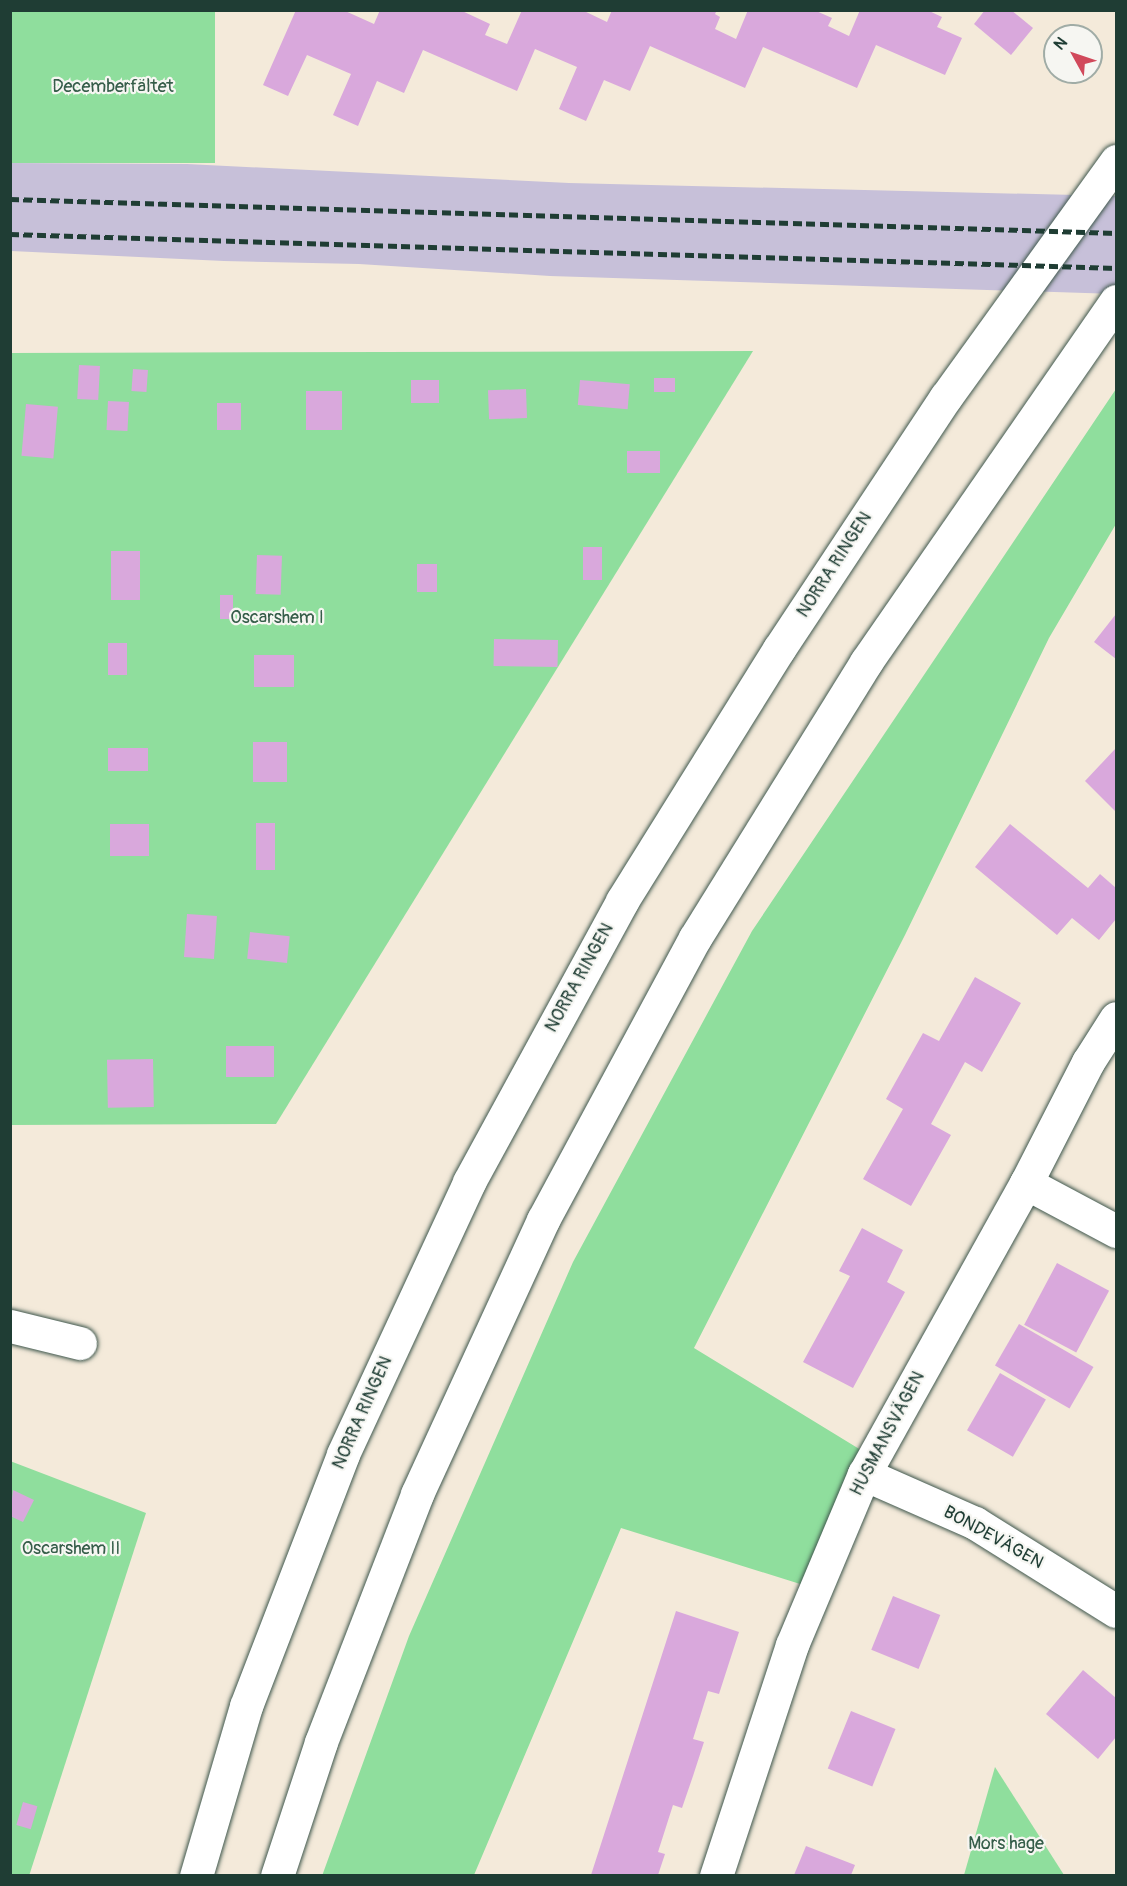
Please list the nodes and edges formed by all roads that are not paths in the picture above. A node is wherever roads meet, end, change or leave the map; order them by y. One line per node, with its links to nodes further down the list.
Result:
1 (1116, 161): 10 (main road, NORRA RINGEN)
2 (1116, 301): 11 (main road)
3 (1116, 1018): 4 (main road, HUSMANSVÄGEN)
4 (1026, 1183): 5 (main road); 8 (main road, HUSMANSVÄGEN)
5 (1116, 1231)
6 (10, 1326): 7 (main road)
7 (80, 1343)
8 (864, 1474): 9 (main road, BONDEVÄGEN); 12 (main road, HUSMANSVÄGEN)
9 (1116, 1611)
10 (196, 1875)
11 (277, 1875)
12 (716, 1875)

